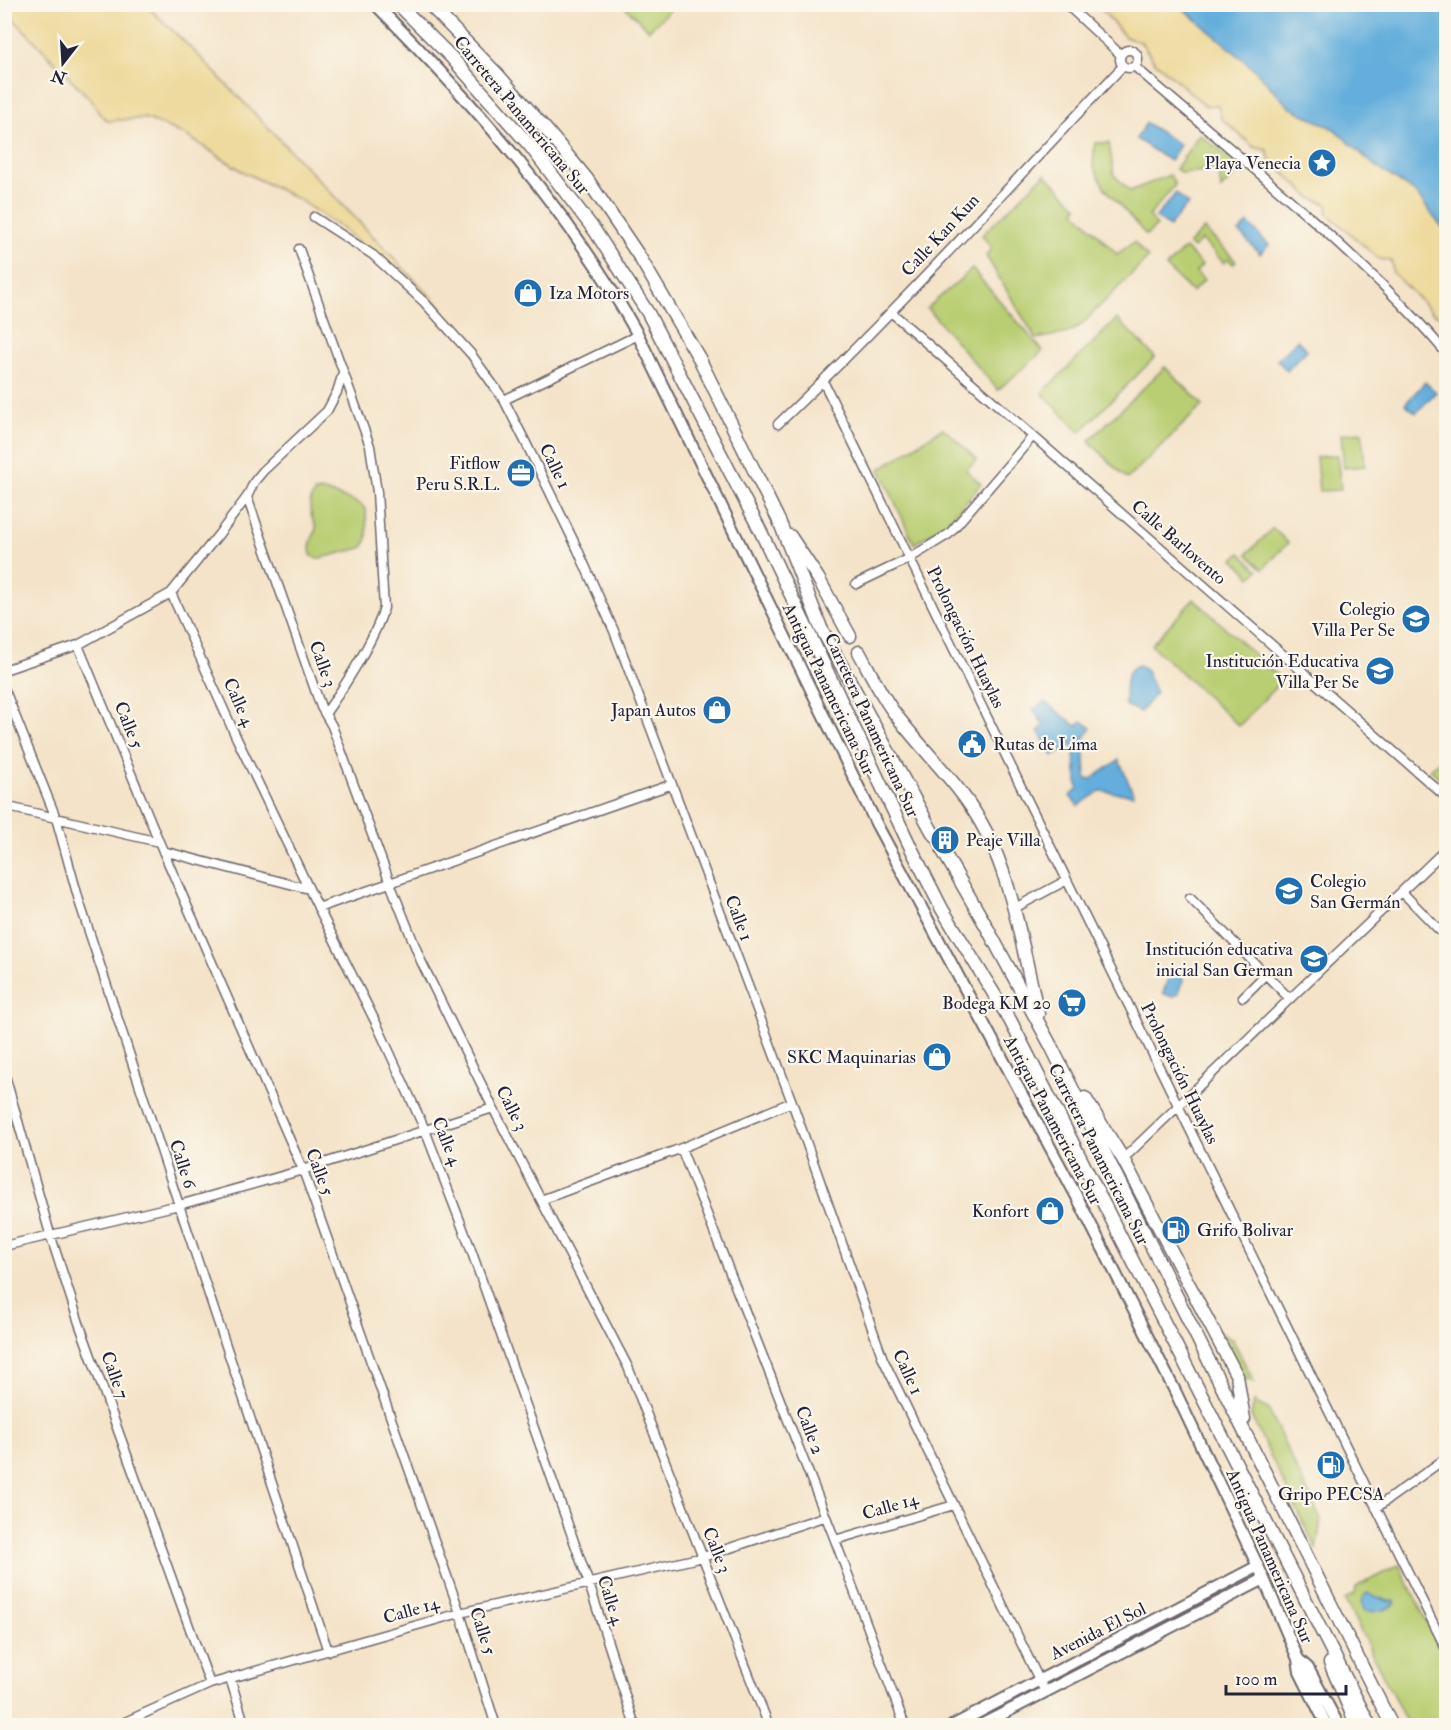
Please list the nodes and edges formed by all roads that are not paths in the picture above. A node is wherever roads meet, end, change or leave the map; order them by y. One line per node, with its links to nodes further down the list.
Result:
1 (375, 4): 11 (main road, Antigua Panamericana Sur)
2 (398, 4): 74 (highway, Carretera Panamericana Sur)
3 (429, 4): 19 (highway, Carretera Panamericana Sur)
4 (1066, 4): 5 (street)
5 (1121, 55): 6 (street); 7 (street)
6 (1123, 66): 7 (street); 10 (street, Calle Kan Kun)
7 (1134, 66): 12 (street)
8 (314, 217): 15 (street, Calle 1)
9 (299, 249): 13 (street)
10 (891, 312): 14 (street, Calle Kan Kun); 17 (street, Calle Barlovento)
11 (638, 335): 15 (street); 70 (main road, Antigua Panamericana Sur)
12 (1446, 353)
13 (343, 373): 18 (street); 28 (street)
14 (823, 381): 16 (street, Calle Kan Kun); 20 (street, Prolongación Huaylas)
15 (504, 400): 29 (street, Calle 1)
16 (778, 424)
17 (1033, 436): 20 (street); 30 (street, Calle Barlovento)
18 (247, 497): 22 (street); 28 (street, Calle 3)
19 (780, 523): 23 (highway, Carretera Panamericana Sur); 33 (highway, Carretera Panamericana Sur)
20 (910, 558): 21 (street); 38 (street, Prolongación Huaylas)
21 (856, 584)
22 (171, 592): 24 (street); 40 (street, Calle 4)
23 (850, 636)
24 (78, 645): 26 (street); 34 (street, Calle 5)
25 (859, 652): 44 (highway, Carretera Panamericana Sur)
26 (4, 670)
27 (4, 688): 32 (street, Calle 6)
28 (325, 714): 39 (street, Calle 3)
29 (670, 785): 39 (street); 52 (street, Calle 1)
30 (1446, 797)
31 (4, 806): 32 (street)
32 (56, 818): 34 (street); 60 (street, Calle 6)
33 (934, 835)
34 (159, 842): 36 (street, Calle 5)
35 (1446, 849): 41 (street)
36 (163, 851): 40 (street); 58 (street, Calle 5)
37 (943, 851): 49 (highway, Carretera Panamericana Sur)
38 (1067, 880): 44 (street); 53 (street, Prolongación Huaylas)
39 (390, 883): 43 (street); 54 (street, Calle 3)
40 (309, 889): 43 (street, Calle 4)
41 (1402, 892): 45 (street); 48 (street)
42 (1190, 898): 46 (street)
43 (318, 908): 55 (street, Calle 4)
44 (1013, 909): 49 (highway, Carretera Panamericana Sur)
45 (1446, 937)
46 (1266, 974): 47 (street); 48 (street)
47 (1243, 997)
48 (1290, 999): 53 (street)
49 (1042, 1029): 50 (highway, Carretera Panamericana Sur)
50 (1051, 1046): 57 (highway); 63 (highway, Carretera Panamericana Sur)
51 (4, 1072): 61 (street, Calle 7)
52 (792, 1102): 56 (street); 65 (street, Calle 1)
53 (1178, 1107): 57 (street); 66 (street, Prolongación Huaylas)
54 (493, 1108): 55 (street); 59 (street, Calle 3)
55 (425, 1130): 58 (street); 72 (street, Calle 4)
56 (681, 1148): 59 (street); 67 (street, Calle 2)
57 (1123, 1160): 63 (highway)
58 (303, 1170): 60 (street); 73 (street, Calle 5)
59 (541, 1200): 69 (street, Calle 3)
60 (179, 1205): 61 (street); 76 (street, Calle 6)
61 (50, 1234): 62 (street); 80 (street, Calle 7)
62 (4, 1246)
63 (1246, 1432): 94 (highway, Carretera Panamericana Sur)
64 (1446, 1458): 66 (street)
65 (954, 1505): 68 (street, Calle 14); 79 (street, Calle 1)
66 (1376, 1508): 75 (street, Prolongación Huaylas)
67 (826, 1516): 68 (street, Calle 2); 69 (street, Calle 14)
68 (835, 1540): 87 (street, Calle 2)
69 (703, 1557): 72 (street, Calle 14); 86 (street, Calle 3)
70 (1258, 1566): 71 (main road, Antigua Panamericana Sur); 79 (main road, Avenida El Sol)
71 (1264, 1579): 77 (main road, Antigua Panamericana Sur); 81 (main road, Avenida El Sol)
72 (589, 1584): 73 (street, Calle 14); 85 (street, Calle 4)
73 (460, 1613): 76 (street, Calle 14); 84 (street, Calle 5)
74 (1321, 1630): 92 (highway); 93 (highway, Carretera Panamericana Sur)
75 (1446, 1649)
76 (328, 1651): 78 (street, Calle 14)
77 (1298, 1659): 90 (main road, Antigua Panamericana Sur); 91 (main road, Antigua Panamericana Sur)
78 (230, 1678): 80 (street, Calle 14); 83 (street)
79 (1039, 1680): 81 (street, Calle 1); 88 (main road, Avenida El Sol)
80 (210, 1684): 82 (street, Calle 14)
81 (1045, 1692): 89 (main road, Avenida El Sol)
82 (116, 1725)
83 (245, 1725)
84 (496, 1725)
85 (635, 1725)
86 (769, 1725)
87 (905, 1725)
88 (952, 1725)
89 (979, 1725)
90 (1327, 1725)
91 (1339, 1725)
92 (1357, 1725)
93 (1370, 1725)
94 (1392, 1725)

